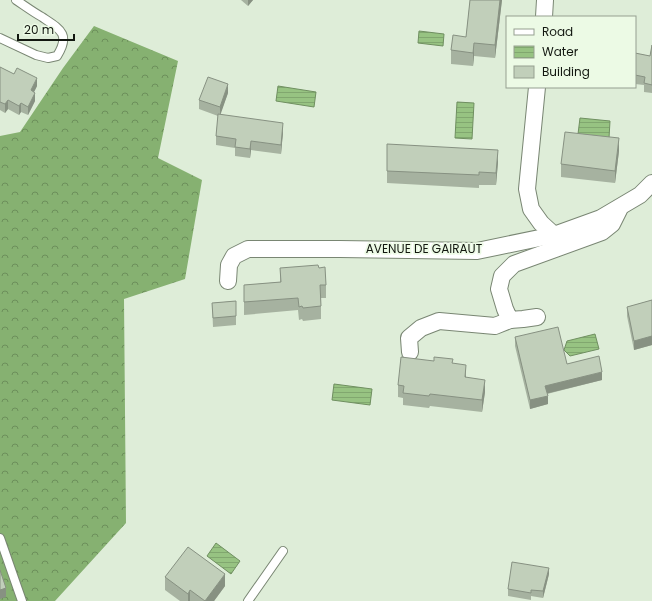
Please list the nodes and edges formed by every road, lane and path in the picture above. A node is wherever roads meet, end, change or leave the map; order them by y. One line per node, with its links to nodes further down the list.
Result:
1 (16, 0): 4 (lane)
2 (546, 0): 3 (street)
3 (544, 16)
4 (0, 38)
5 (537, 88): 8 (street)
6 (652, 183): 7 (street, AVENUE DE GAIRAUT)
7 (622, 206): 8 (street, AVENUE DE GAIRAUT); 11 (street)
8 (554, 235): 9 (street, AVENUE DE GAIRAUT)
9 (228, 281)
10 (537, 316): 11 (street)
11 (510, 320): 12 (street)
12 (410, 352)
13 (0, 538): 15 (lane)
14 (283, 551): 16 (lane)
15 (22, 601)
16 (248, 601)

